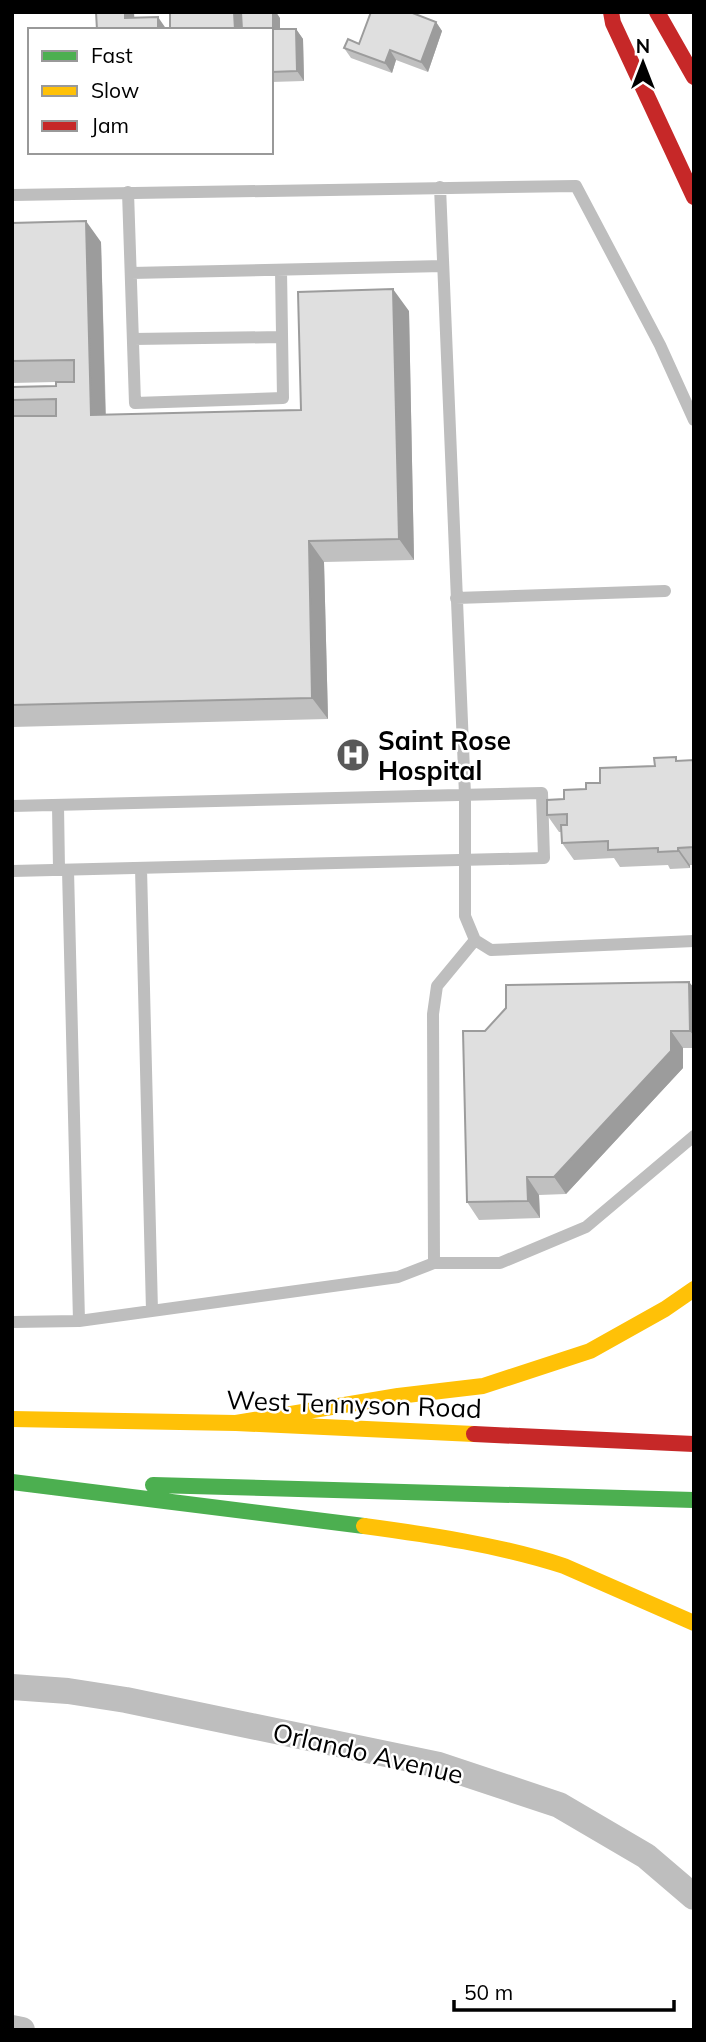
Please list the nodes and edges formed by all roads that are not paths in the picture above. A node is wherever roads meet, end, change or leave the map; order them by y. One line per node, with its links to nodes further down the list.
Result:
1 (611, 12): 7 (main road)
2 (657, 12): 3 (main road)
3 (694, 77)
4 (440, 187): 5 (lane); 8 (lane); 13 (lane)
5 (128, 192): 6 (lane); 10 (lane)
6 (12, 195)
7 (694, 197)
8 (443, 266): 9 (lane); 15 (lane)
9 (281, 270): 10 (lane); 11 (lane)
10 (131, 273): 12 (lane)
11 (282, 337): 12 (lane); 12 (lane)
12 (133, 339)
13 (694, 420)
14 (666, 591): 15 (lane)
15 (456, 598): 16 (lane)
16 (465, 795): 17 (lane); 19 (lane); 19 (lane)
17 (58, 805): 18 (lane); 21 (lane)
18 (12, 806)
19 (465, 860): 20 (lane); 23 (lane)
20 (141, 868): 21 (lane); 28 (lane)
21 (64, 870): 22 (lane); 29 (lane)
22 (12, 871)
23 (475, 940): 24 (lane); 26 (lane)
24 (694, 941)
25 (694, 1136): 26 (lane)
26 (434, 1263): 28 (lane)
27 (694, 1289): 32 (main road)
28 (152, 1311): 29 (lane)
29 (79, 1321): 30 (lane)
30 (12, 1322)
31 (12, 1419): 32 (main road, West Tennyson Road)
32 (236, 1423): 33 (main road, West Tennyson Road)
33 (694, 1444)
34 (12, 1482): 35 (main road); 36 (main road)
35 (694, 1500)
36 (694, 1623)
37 (12, 1687): 38 (street, Orlando Avenue)
38 (694, 1897)
39 (12, 2028): 40 (street)
40 (22, 2030)

